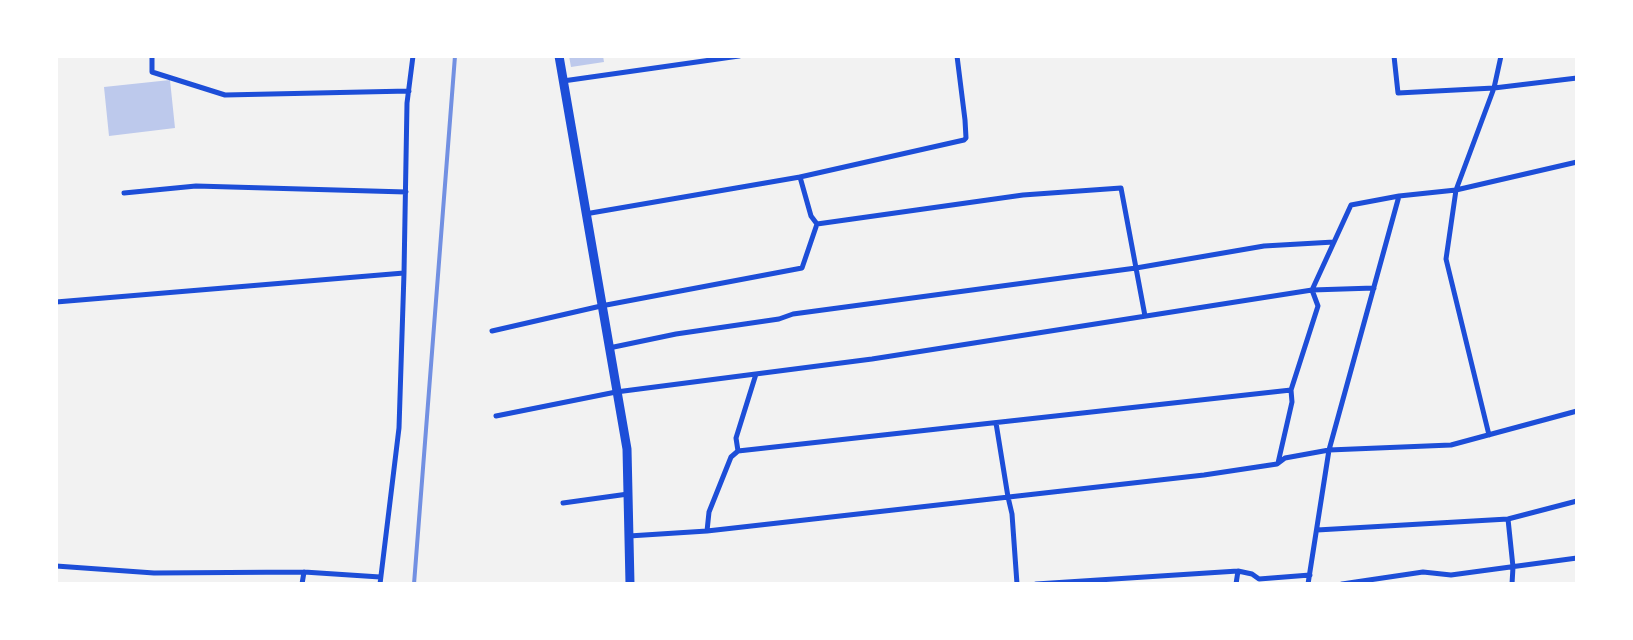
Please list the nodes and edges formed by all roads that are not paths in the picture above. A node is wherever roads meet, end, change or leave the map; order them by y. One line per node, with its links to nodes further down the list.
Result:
1 (152, 56): 11 (street)
2 (413, 56): 11 (street)
3 (559, 56): 9 (street)
4 (739, 56): 9 (street)
5 (957, 56): 13 (street)
6 (1394, 56): 10 (street)
7 (1501, 56): 10 (street)
8 (1577, 78): 10 (street)
9 (562, 81): 18 (street)
10 (1494, 88): 14 (street)
11 (409, 91): 15 (street)
12 (1577, 162): 14 (street)
13 (800, 177): 18 (street); 19 (street)
14 (1456, 190): 17 (street); 36 (street)
15 (406, 192): 16 (street); 22 (street)
16 (124, 193)
17 (1399, 196): 20 (street); 23 (street)
18 (586, 214): 26 (street)
19 (817, 224): 21 (street); 26 (street)
20 (1334, 242): 21 (street); 24 (street)
21 (1136, 268): 27 (street); 29 (street)
22 (404, 273): 25 (street); 55 (street)
23 (1374, 288): 24 (street); 37 (street)
24 (1312, 290): 27 (street); 31 (street)
25 (56, 302)
26 (602, 306): 28 (street); 29 (street)
27 (1145, 316): 30 (street)
28 (492, 331)
29 (609, 348): 32 (street)
30 (756, 374): 32 (street); 38 (street)
31 (1291, 390): 35 (street); 39 (street)
32 (616, 392): 34 (street); 40 (street)
33 (1577, 411): 36 (street)
34 (496, 416)
35 (996, 423): 38 (street); 41 (street)
36 (1489, 435): 37 (street)
37 (1329, 450): 39 (street); 45 (street)
38 (738, 451): 46 (street)
39 (1277, 464): 41 (street)
40 (628, 494): 43 (street); 47 (street)
41 (1008, 497): 46 (street); 60 (street)
42 (1577, 501): 44 (street)
43 (563, 502)
44 (1508, 519): 45 (street); 50 (street)
45 (1317, 530): 53 (street)
46 (708, 531): 47 (street)
47 (629, 536): 59 (street)
48 (1577, 558): 50 (street)
49 (56, 566): 52 (street)
50 (1513, 567): 54 (street); 65 (street)
51 (1238, 571): 53 (street); 61 (street); 62 (street)
52 (304, 572): 55 (street); 57 (street)
53 (1310, 575): 63 (street)
54 (1451, 575): 56 (street); 64 (street)
55 (380, 577): 58 (street)
56 (1346, 583)
57 (302, 584)
58 (380, 584)
59 (630, 584)
60 (1017, 584)
61 (1036, 584)
62 (1236, 584)
63 (1308, 584)
64 (1451, 584)
65 (1512, 584)

